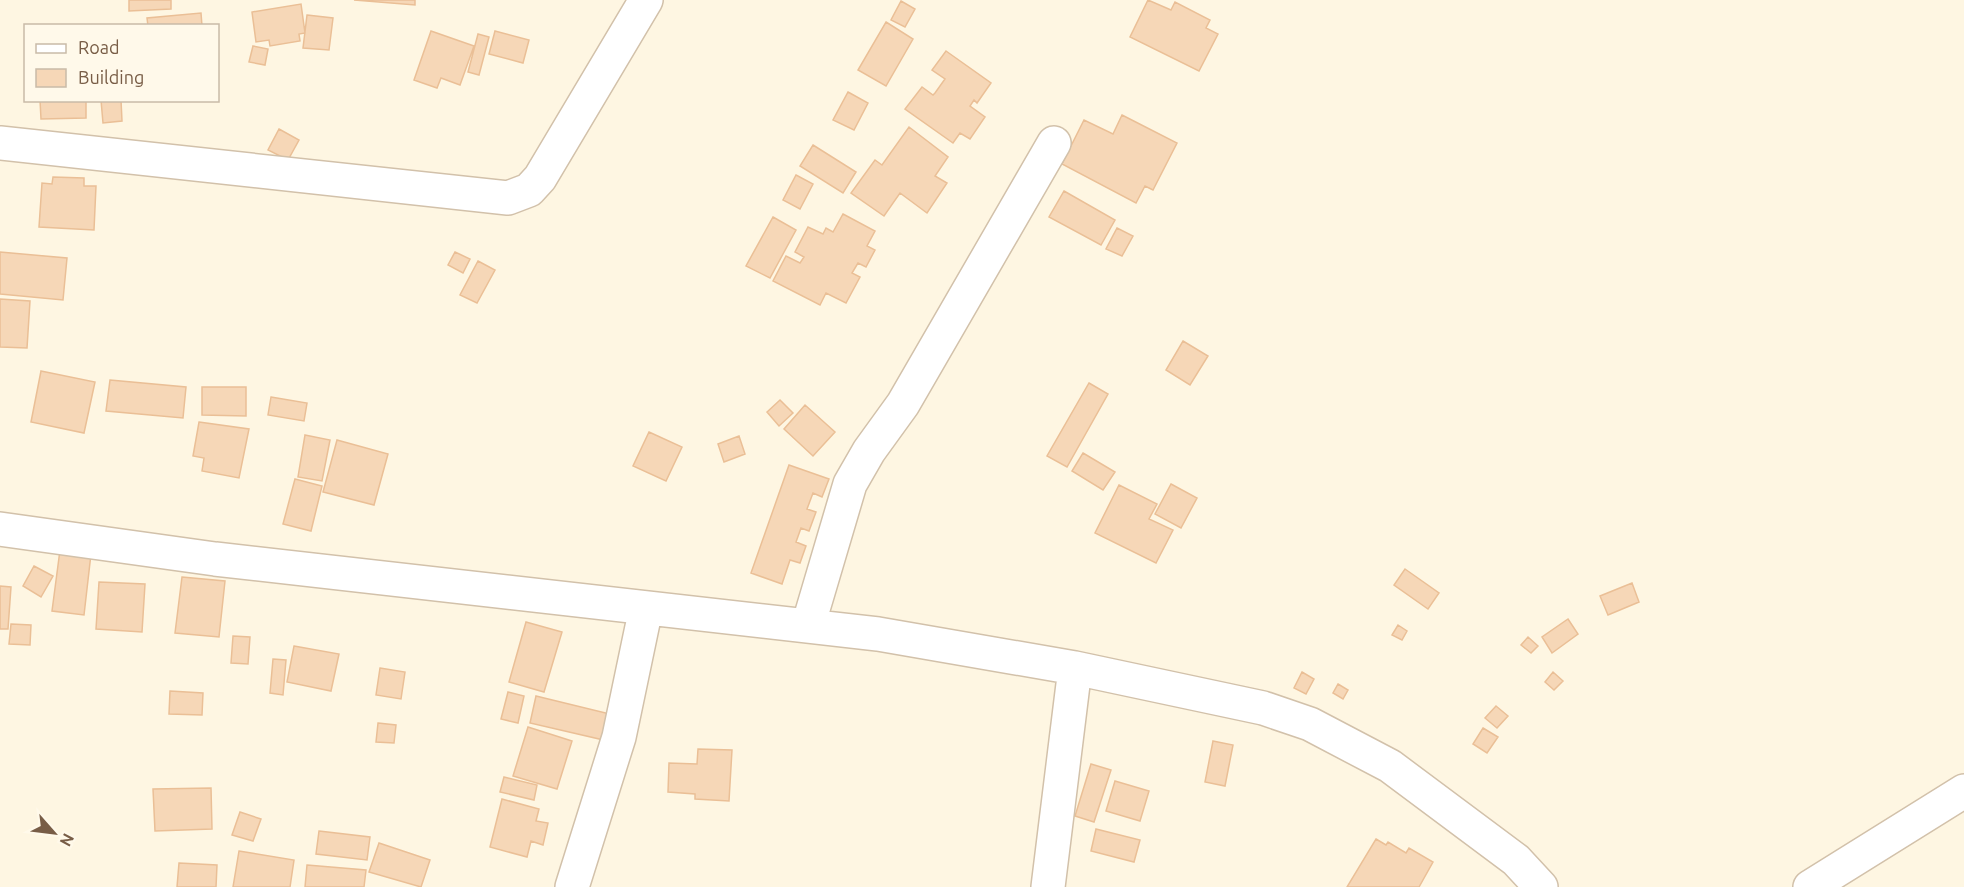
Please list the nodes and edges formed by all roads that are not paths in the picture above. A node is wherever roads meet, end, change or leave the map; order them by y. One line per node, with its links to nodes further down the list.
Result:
1 (646, 0): 2 (street)
2 (0, 143)
3 (1053, 143): 6 (street)
4 (0, 529): 5 (street)
5 (646, 608): 6 (street); 9 (street)
6 (808, 626): 7 (street)
7 (1075, 668): 10 (street); 11 (street)
8 (1964, 791): 12 (street)
9 (572, 887)
10 (1048, 887)
11 (1541, 887)
12 (1810, 887)

